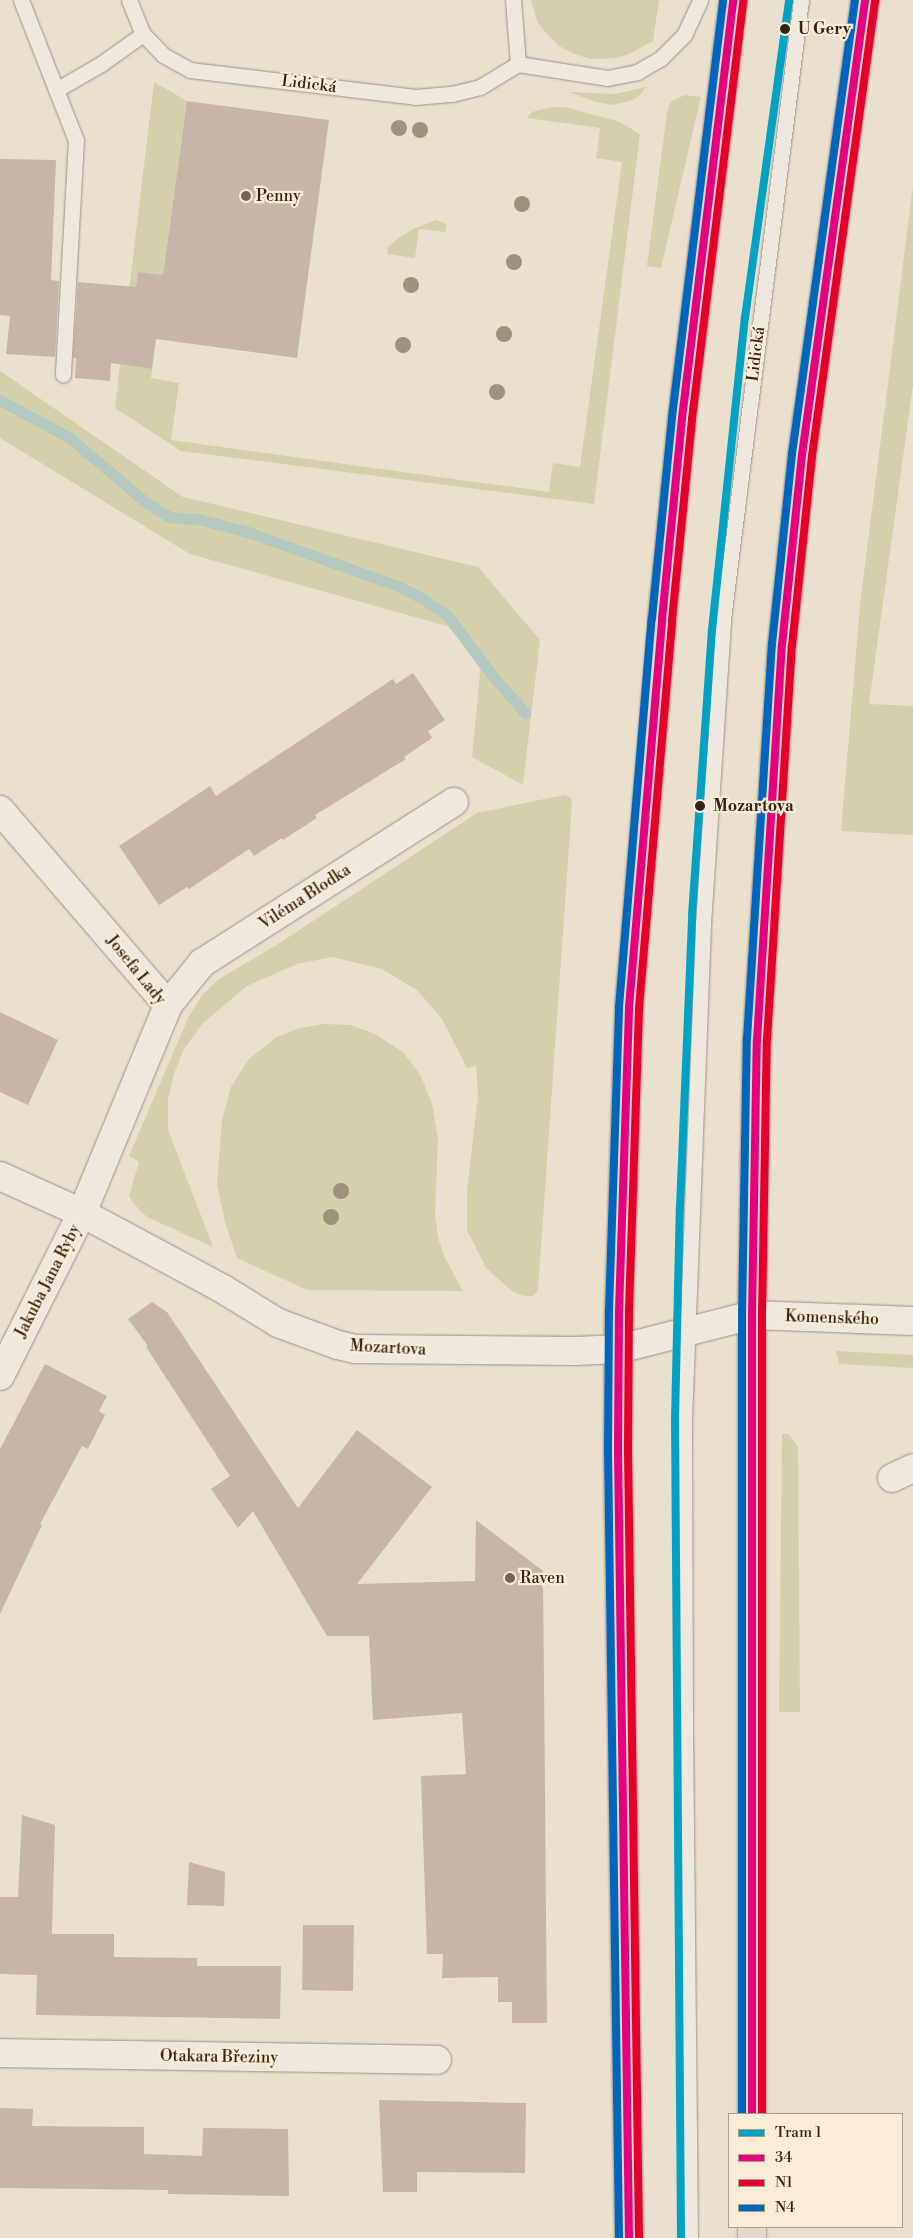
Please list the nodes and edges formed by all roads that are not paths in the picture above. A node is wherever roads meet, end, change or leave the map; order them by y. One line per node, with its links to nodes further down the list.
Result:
1 (21, 0): 10 (lane)
2 (130, 0): 8 (lane, Lidická)
3 (513, 0): 9 (lane)
4 (700, 0): 9 (lane)
5 (733, 0): 20 (main road)
6 (801, 0): 19 (lane, Lidická)
7 (865, 0): 17 (main road)
8 (143, 34): 9 (lane, Lidická); 10 (lane)
9 (518, 64)
10 (56, 90): 11 (lane)
11 (63, 375)
12 (454, 802): 14 (street, Viléma Blodka)
13 (0, 810): 14 (street, Josefa Lady)
14 (168, 1005): 16 (street, Josefa Lady)
15 (0, 1176): 16 (street, Mozartova)
16 (82, 1213): 20 (street, Mozartova); 21 (street, Jakuba Jana Ryby)
17 (752, 1315): 18 (street, Komenského); 19 (street, Mozartova); 24 (main road)
18 (913, 1321)
19 (687, 1332): 20 (street, Mozartova); 26 (lane, Lidická)
20 (619, 1349): 25 (main road)
21 (0, 1376)
22 (0, 2053): 23 (street, Otakara Březiny)
23 (437, 2060)
24 (752, 2113)
25 (629, 2238)
26 (690, 2238)

